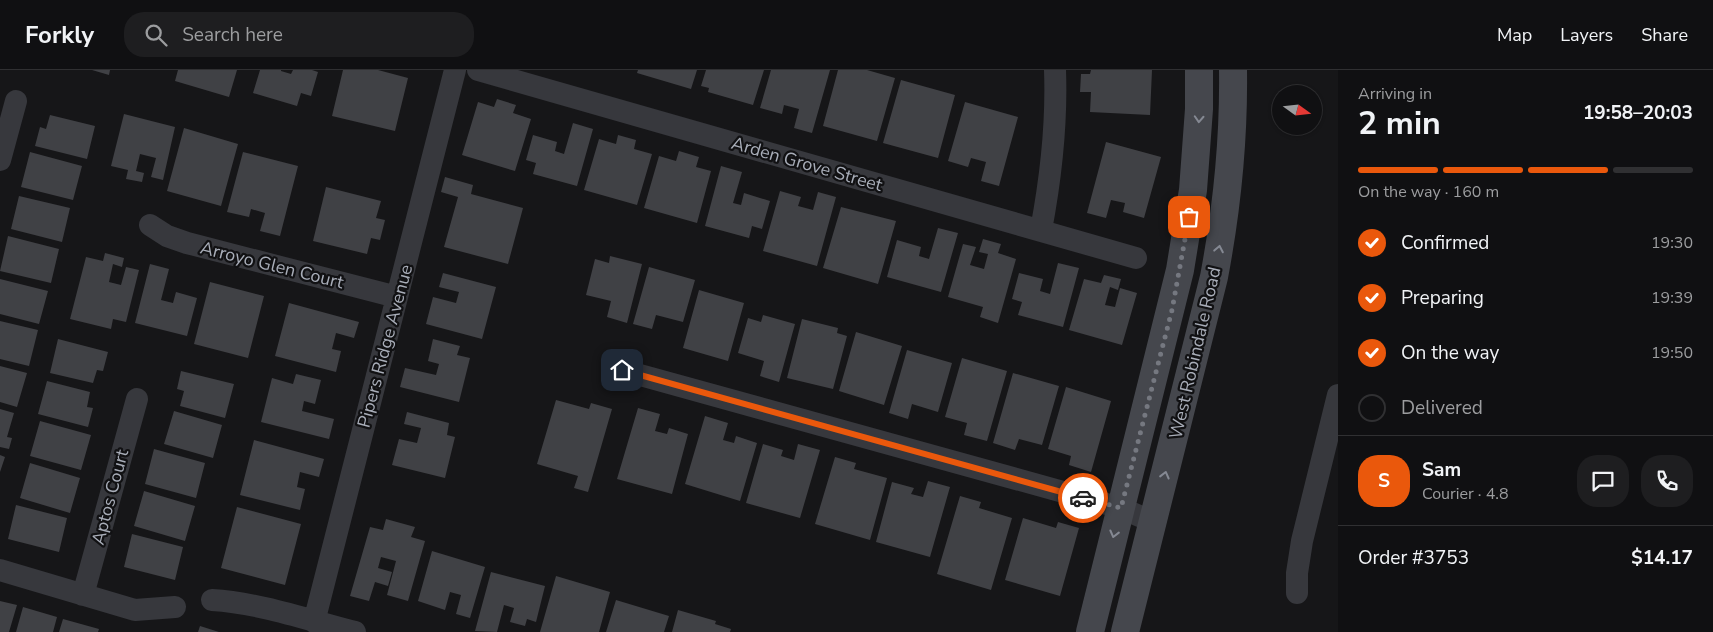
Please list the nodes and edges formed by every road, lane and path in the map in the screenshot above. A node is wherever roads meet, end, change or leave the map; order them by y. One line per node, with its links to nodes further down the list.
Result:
1 (455, 70): 11 (street, Pipers Ridge Avenue)
2 (478, 70): 9 (street, Arden Grove Street)
3 (1055, 70): 9 (street)
4 (1199, 70): 15 (main road, West Robindale Road, one-way to 15)
5 (1233, 70): 16 (main road, West Robindale Road, one-way to 5)
6 (16, 101): 7 (street)
7 (0, 160)
8 (150, 225): 11 (street, Arroyo Glen Court)
9 (1041, 230): 10 (street, Arden Grove Street)
10 (1136, 258)
11 (397, 297): 22 (street, Pipers Ridge Avenue)
12 (622, 370): 15 (street)
13 (1338, 395): 18 (street)
14 (137, 399): 19 (street, Aptos Court)
15 (1121, 508): 16 (street); 24 (main road, West Robindale Road, one-way to 24)
16 (1153, 522): 25 (main road, West Robindale Road)
17 (0, 570): 19 (street)
18 (1297, 594)
19 (83, 595): 21 (street)
20 (212, 600): 22 (street)
21 (176, 607)
22 (314, 622): 23 (street)
23 (355, 632)
24 (1090, 632)
25 (1125, 632)

